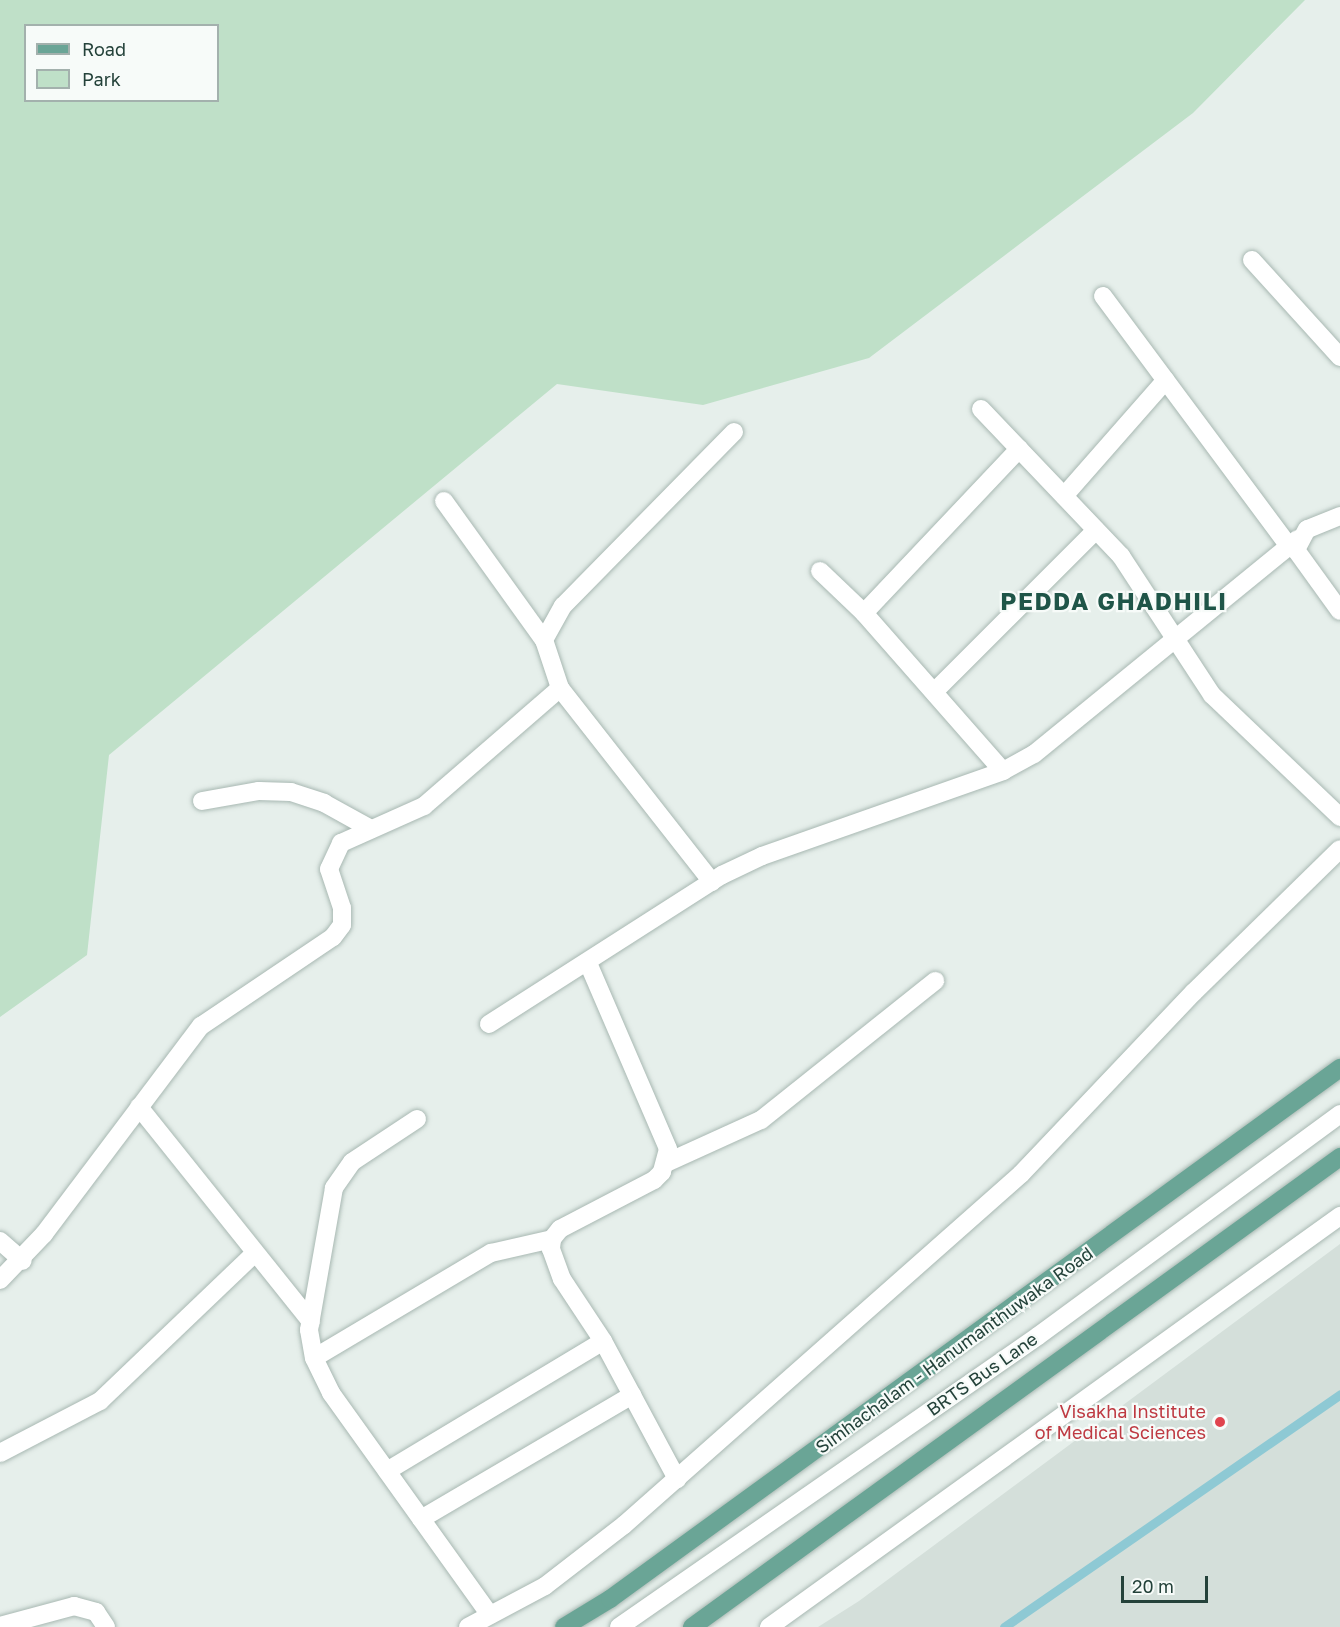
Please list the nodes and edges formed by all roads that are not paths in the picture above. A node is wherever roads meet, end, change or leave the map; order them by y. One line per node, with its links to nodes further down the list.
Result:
1 (1252, 260): 3 (street)
2 (1103, 296): 4 (street)
3 (1340, 357)
4 (1166, 380): 8 (street); 12 (street)
5 (981, 409): 7 (street)
6 (734, 432): 17 (street)
7 (1019, 449): 8 (street); 15 (street)
8 (1064, 496): 11 (street)
9 (444, 501): 17 (street)
10 (1340, 516): 12 (street)
11 (1096, 530): 16 (street); 19 (street)
12 (1293, 543): 14 (street); 16 (street)
13 (820, 571): 15 (street)
14 (1340, 611)
15 (864, 613): 19 (street)
16 (1178, 637): 20 (street); 22 (street)
17 (544, 640): 18 (street)
18 (560, 688): 23 (street); 25 (street)
19 (934, 692): 20 (street)
20 (1003, 771): 25 (street)
21 (202, 801): 23 (street)
22 (1340, 817)
23 (371, 829): 30 (street)
24 (1340, 849): 47 (street)
25 (712, 882): 26 (street)
26 (588, 963): 28 (street); 34 (street)
27 (935, 981): 34 (street)
28 (489, 1023)
29 (1340, 1068): 53 (main road, Simhachalam - Hanumanthuwaka Road)
30 (139, 1107): 38 (street); 39 (street)
31 (1340, 1114): 54 (street, BRTS Bus Lane)
32 (417, 1119): 41 (street)
33 (1340, 1157): 55 (main road)
34 (666, 1163): 36 (street)
35 (1340, 1216): 56 (street)
36 (552, 1239): 42 (street); 43 (street)
37 (0, 1241): 39 (street)
38 (255, 1252): 41 (street); 45 (street)
39 (22, 1261): 40 (street)
40 (0, 1280)
41 (311, 1322): 43 (street)
42 (603, 1341): 44 (street); 46 (street)
43 (314, 1358): 46 (street)
44 (632, 1395): 47 (street); 48 (street)
45 (0, 1453)
46 (387, 1471): 48 (street)
47 (677, 1479): 49 (street)
48 (421, 1519): 49 (street)
49 (490, 1615): 52 (street)
50 (0, 1626): 51 (street)
51 (106, 1627)
52 (468, 1627)
53 (564, 1627)
54 (620, 1627)
55 (692, 1627)
56 (769, 1627)

